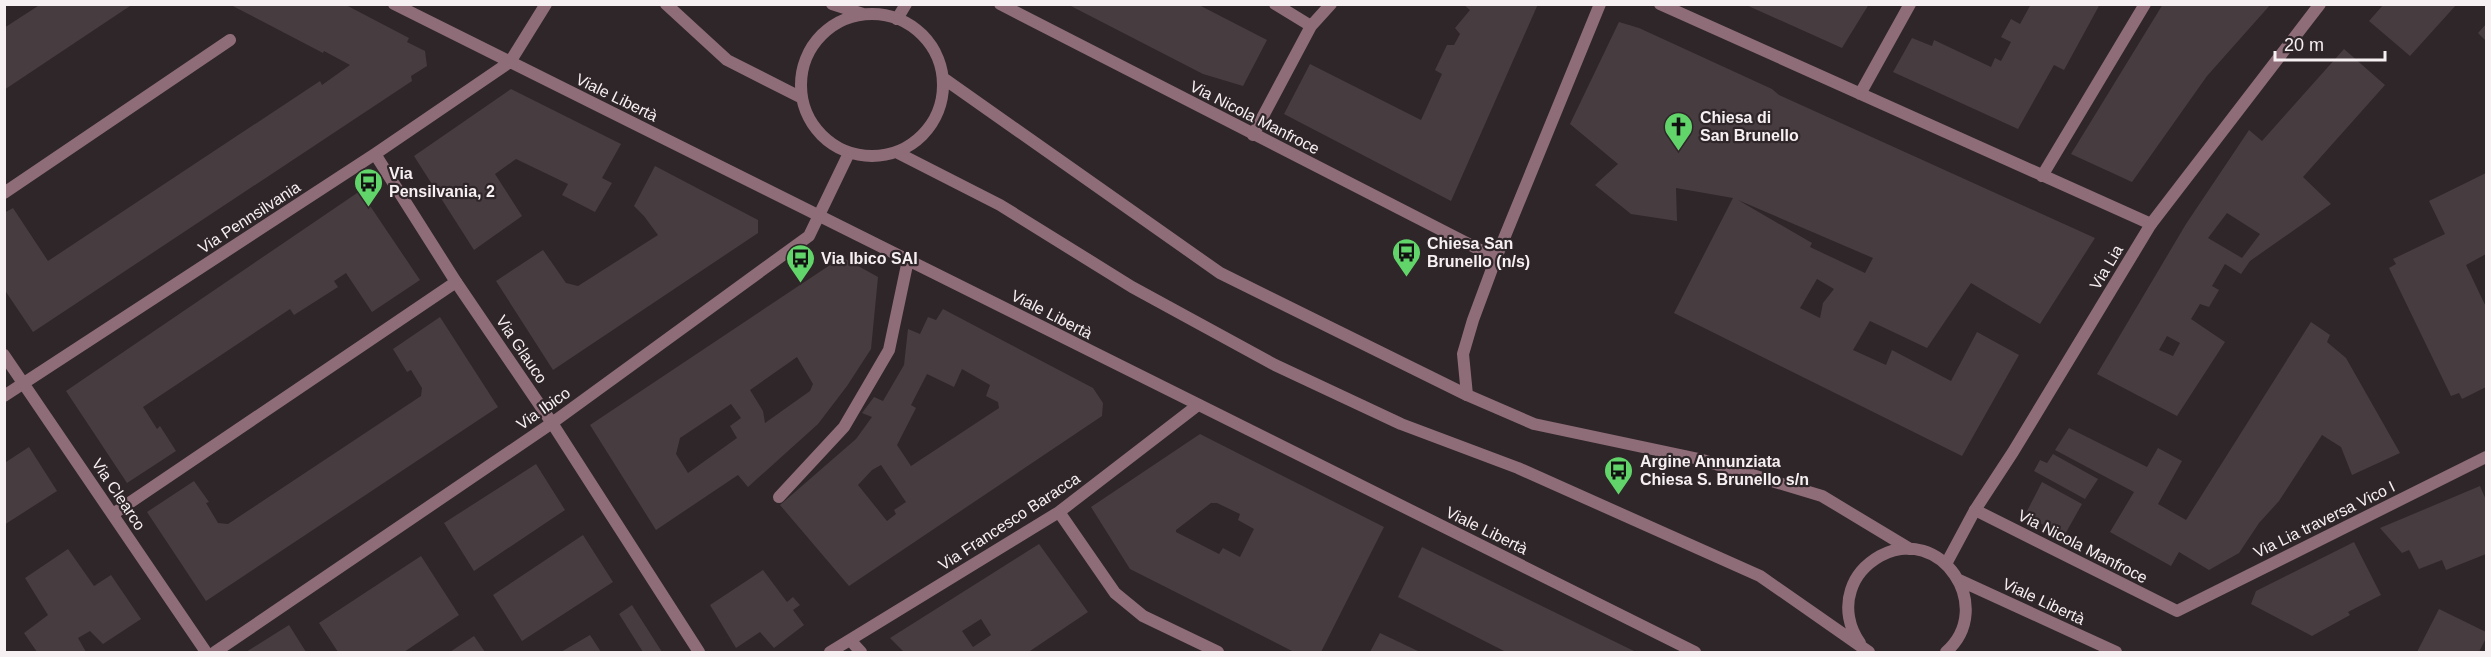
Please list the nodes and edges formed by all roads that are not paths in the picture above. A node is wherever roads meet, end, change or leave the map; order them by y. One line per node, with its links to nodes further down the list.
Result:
1 (394, 4): 18 (street, Viale Libertà)
2 (546, 4): 18 (street)
3 (666, 4): 21 (street)
4 (832, 4): 14 (street)
5 (906, 4): 15 (street)
6 (1000, 4): 22 (street, Via Nicola Manfroce)
7 (1275, 4): 16 (street)
8 (1331, 4): 16 (street)
9 (1600, 4): 30 (street)
10 (1660, 4): 20 (street)
11 (1910, 4): 20 (street)
12 (2145, 4): 26 (street)
13 (2320, 4): 29 (street, Via Lia)
14 (863, 14): 15 (street); 21 (street)
15 (897, 19): 19 (street)
16 (1311, 26): 22 (street)
17 (230, 40): 27 (street)
18 (510, 63): 25 (street, Via Pennsilvania); 28 (street, Viale Libertà)
19 (944, 78): 24 (street); 35 (street, Viale Libertà)
20 (1860, 94): 26 (street)
21 (802, 98): 23 (street)
22 (1253, 135): 30 (street, Via Nicola Manfroce)
23 (849, 153): 24 (street); 28 (street, Via Ibico)
24 (898, 153): 49 (street)
25 (375, 154): 32 (street, Via Glauco); 34 (street, Via Pennsilvania)
26 (2042, 176): 29 (street)
27 (4, 193)
28 (818, 215): 31 (street, Viale Libertà); 38 (street, Via Ibico)
29 (2151, 225): 41 (street, Via Lia)
30 (1496, 258): 35 (street)
31 (908, 260): 37 (street, Viale Libertà); 40 (street)
32 (456, 282): 38 (street, Via Glauco); 43 (street)
33 (4, 355): 34 (street, Via Clearco)
34 (24, 384): 36 (street, Via Pennsilvania); 43 (street, Via Clearco)
35 (1467, 395): 44 (street, Viale Libertà)
36 (4, 396)
37 (1198, 405): 42 (street, Via Francesco Baracca); 56 (street, Viale Libertà)
38 (552, 423): 51 (street, Via Ibico); 52 (street, Via Glauco)
39 (2487, 457): 47 (street, Via Lia traversa Vico I)
40 (779, 496)
41 (1975, 510): 45 (street, Via Lia); 47 (street, Via Nicola Manfroce)
42 (1059, 512): 48 (street, Via Francesco Baracca); 55 (street)
43 (113, 513): 50 (street, Via Clearco)
44 (1910, 549): 45 (street, Viale Libertà); 49 (street)
45 (1946, 564): 46 (street, Viale Libertà)
46 (1959, 580): 57 (street, Viale Libertà); 58 (street, Viale Libertà)
47 (2176, 611)
48 (850, 640): 53 (street, Via Francesco Baracca); 54 (street)
49 (1864, 651)
50 (206, 652)
51 (215, 652)
52 (699, 652)
53 (830, 652)
54 (861, 652)
55 (1218, 652)
56 (1695, 652)
57 (1946, 652)
58 (2116, 652)

